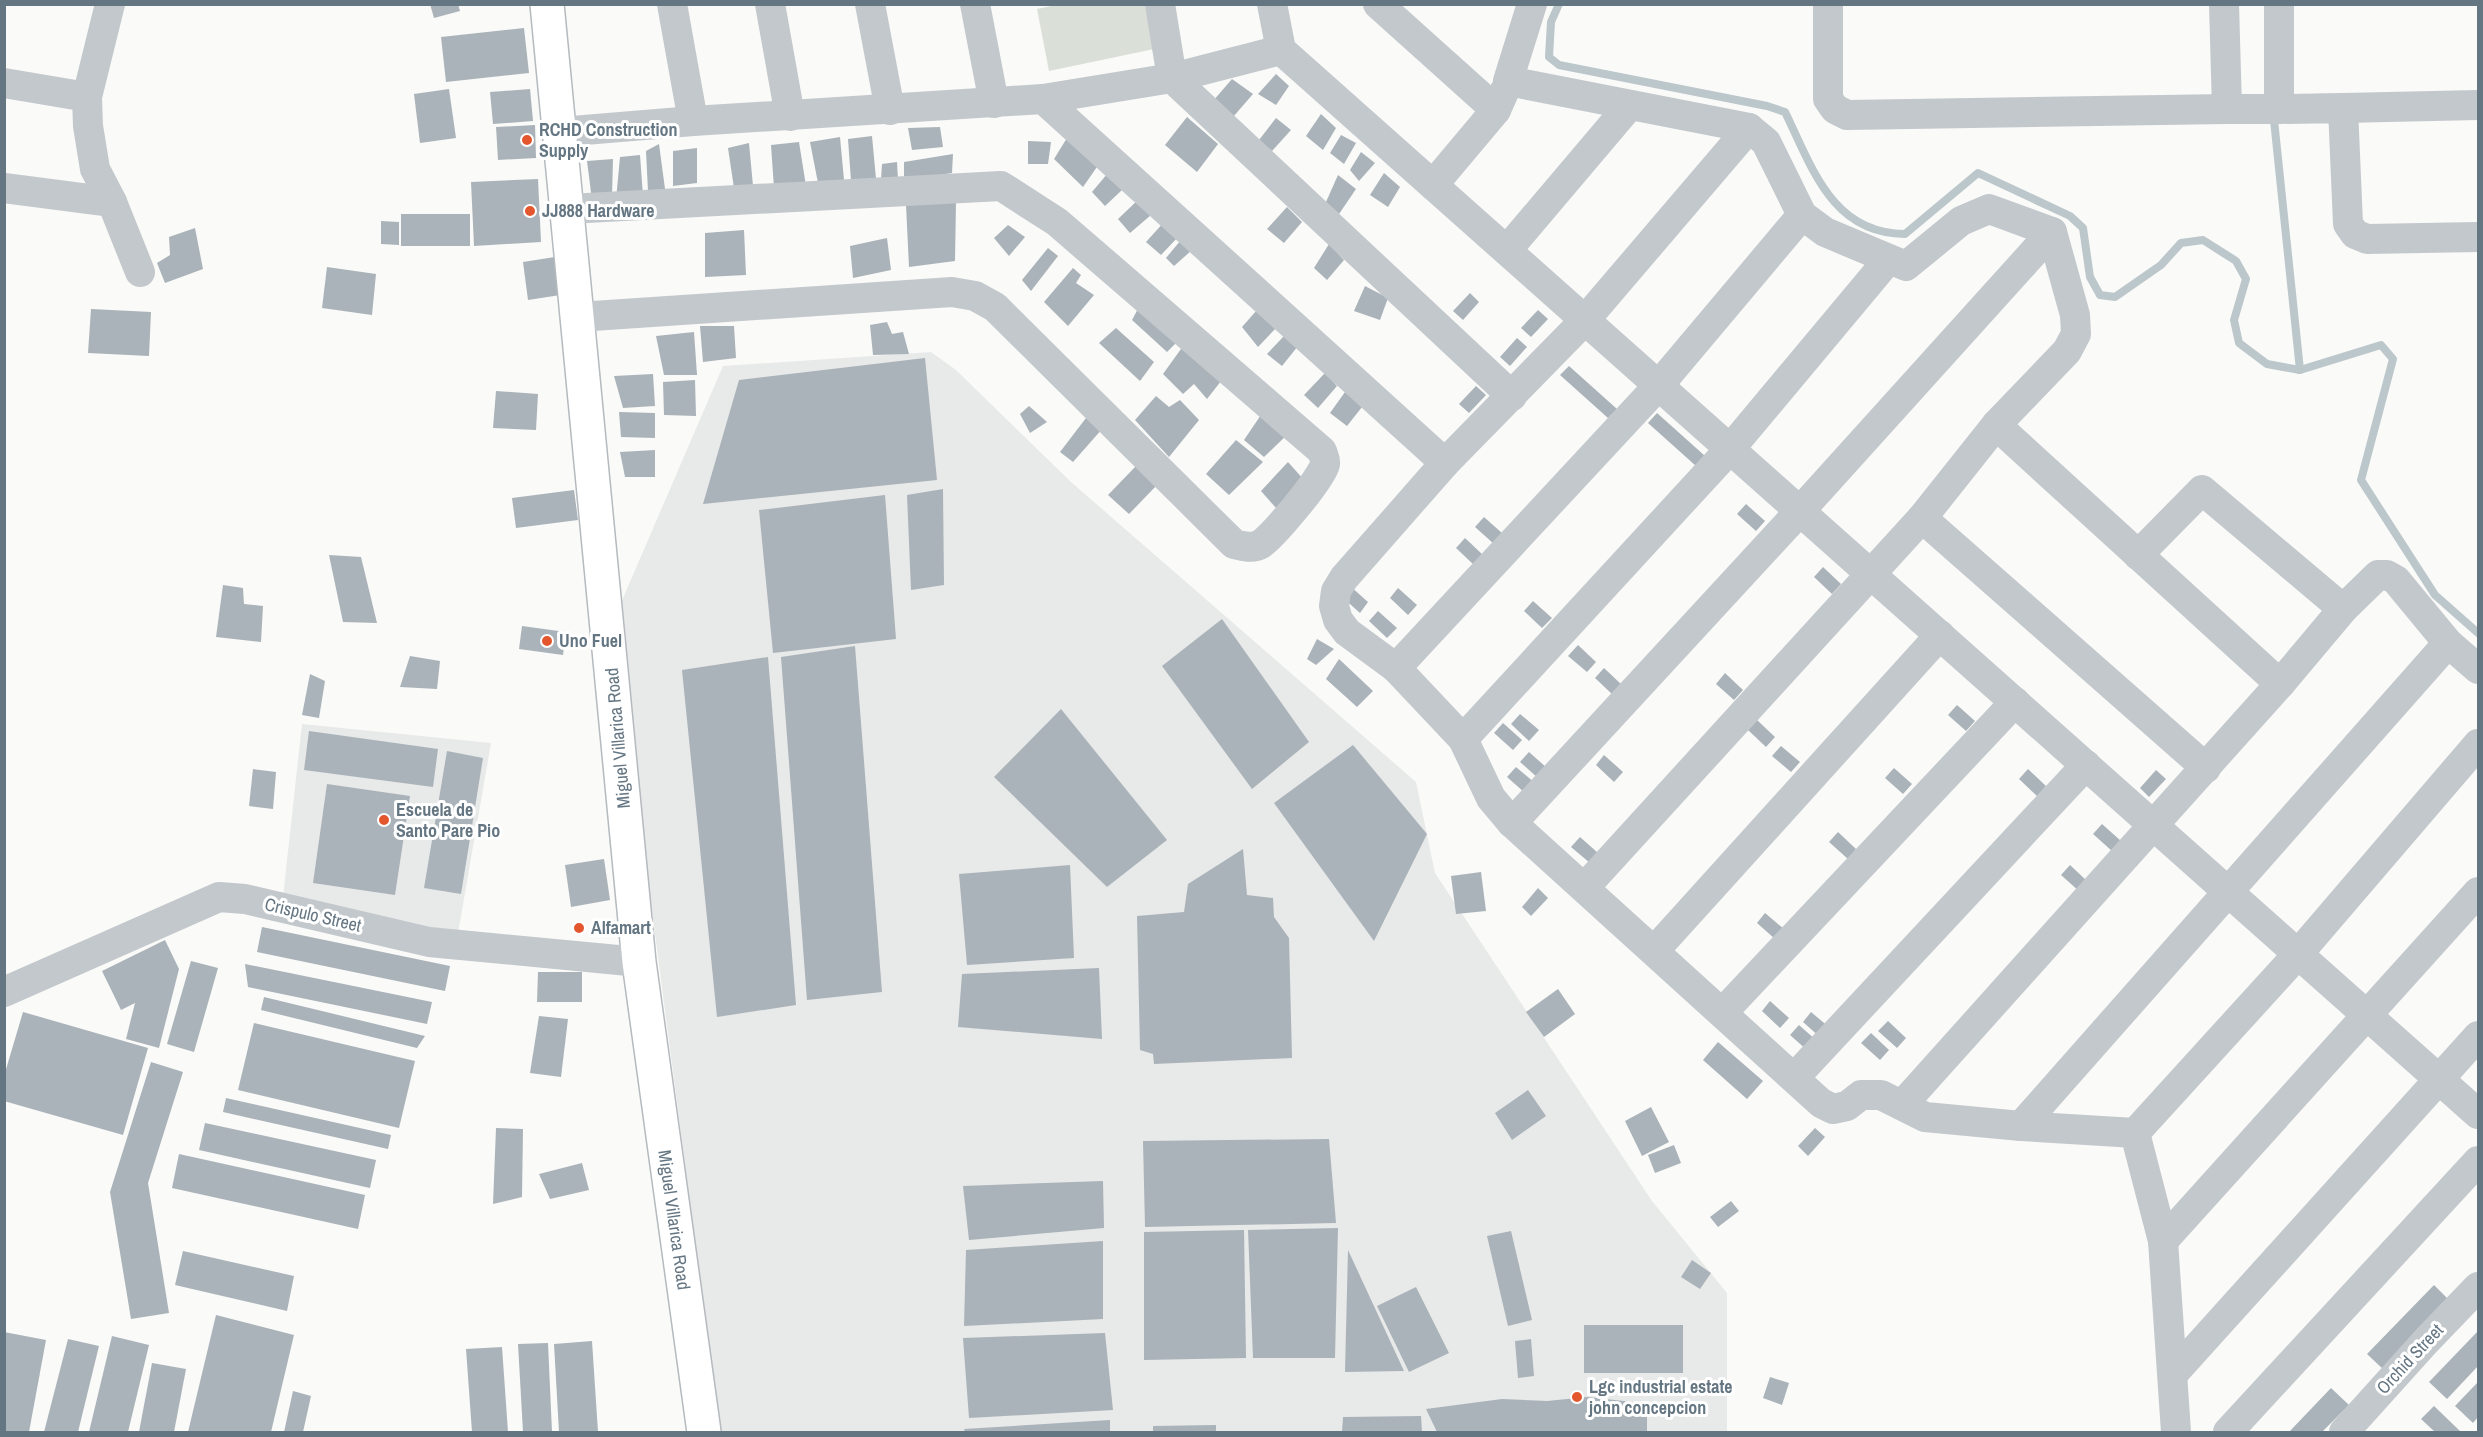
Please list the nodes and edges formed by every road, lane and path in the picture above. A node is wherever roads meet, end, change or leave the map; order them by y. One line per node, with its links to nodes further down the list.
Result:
1 (110, 4): 18 (street)
2 (548, 4): 31 (main road, Miguel Villarica Road)
3 (672, 4): 29 (street)
4 (770, 4): 28 (street)
5 (870, 4): 26 (street)
6 (975, 4): 20 (street)
7 (1160, 4): 15 (street)
8 (1272, 4): 14 (street)
9 (1378, 4): 27 (street)
10 (1828, 4): 24 (street)
11 (2224, 4): 24 (street)
12 (2279, 4): 25 (street)
13 (1528, 6): 16 (street)
14 (1281, 50): 15 (street); 32 (street)
15 (1172, 78): 19 (street); 45 (street)
16 (1508, 81): 22 (street); 27 (street)
17 (4, 82): 18 (street)
18 (87, 97): 34 (street)
19 (1043, 99): 20 (street); 48 (street)
20 (994, 103): 26 (street)
21 (2478, 105): 23 (street)
22 (1629, 106): 30 (street); 39 (street)
23 (2343, 108): 25 (street); 38 (street)
24 (2227, 109): 25 (street)
25 (2279, 109)
26 (890, 110): 28 (street)
27 (1496, 110): 32 (street)
28 (790, 116): 29 (street)
29 (693, 121): 31 (street)
30 (1749, 128): 36 (street); 43 (street)
31 (560, 132): 35 (main road, Miguel Villarica Road)
32 (1433, 185): 39 (street)
33 (4, 188): 34 (street)
34 (112, 202): 41 (street)
35 (568, 209): 42 (main road, Miguel Villarica Road); 42 (street)
36 (1802, 215): 40 (street); 44 (street)
37 (2052, 232): 40 (street); 46 (street); 49 (street)
38 (2478, 237)
39 (1507, 250): 43 (street)
40 (1888, 260): 47 (street)
41 (140, 272)
42 (578, 317): 71 (main road, Miguel Villarica Road)
43 (1585, 320): 44 (street); 45 (street)
44 (1659, 385): 47 (street); 56 (street)
45 (1512, 396): 48 (street)
46 (1996, 425): 50 (street); 51 (street)
47 (1730, 449): 49 (street); 60 (street)
48 (1445, 464): 56 (street)
49 (1800, 511): 52 (street); 64 (street)
50 (1922, 518): 52 (street); 63 (street)
51 (2138, 555): 53 (street); 58 (street)
52 (1869, 573): 54 (street); 66 (street)
53 (2343, 609): 55 (street); 58 (street)
54 (1940, 635): 59 (street); 69 (street)
55 (2448, 643): 57 (street); 67 (street)
56 (1396, 668): 60 (street)
57 (2478, 669)
58 (2280, 684): 63 (street)
59 (2015, 702): 62 (street); 73 (street)
60 (1463, 739): 64 (street)
61 (2478, 744): 70 (street)
62 (2086, 765): 65 (street); 76 (street)
63 (2206, 768): 65 (street)
64 (1512, 823): 66 (street)
65 (2154, 825): 67 (street); 78 (street)
66 (1585, 887): 69 (street)
67 (2228, 892): 70 (street); 80 (street)
68 (2478, 892): 74 (street)
69 (1654, 950): 73 (street)
70 (2298, 954): 74 (street); 81 (street)
71 (639, 962): 72 (street, Crispulo Street); 86 (main road, Miguel Villarica Road)
72 (4, 992)
73 (1723, 1012): 76 (street)
74 (2368, 1016): 77 (street); 83 (street)
75 (2478, 1036): 77 (street)
76 (1794, 1078): 78 (street)
77 (2440, 1080): 79 (street); 85 (street)
78 (1903, 1104): 80 (street)
79 (2478, 1114)
80 (2021, 1126): 81 (street)
81 (2135, 1132): 83 (street)
82 (2478, 1161): 88 (street)
83 (2163, 1241): 85 (street)
84 (2478, 1287): 89 (street, Orchid Street)
85 (2173, 1374): 87 (street)
86 (704, 1432)
87 (2176, 1432)
88 (2228, 1432)
89 (2344, 1432)

